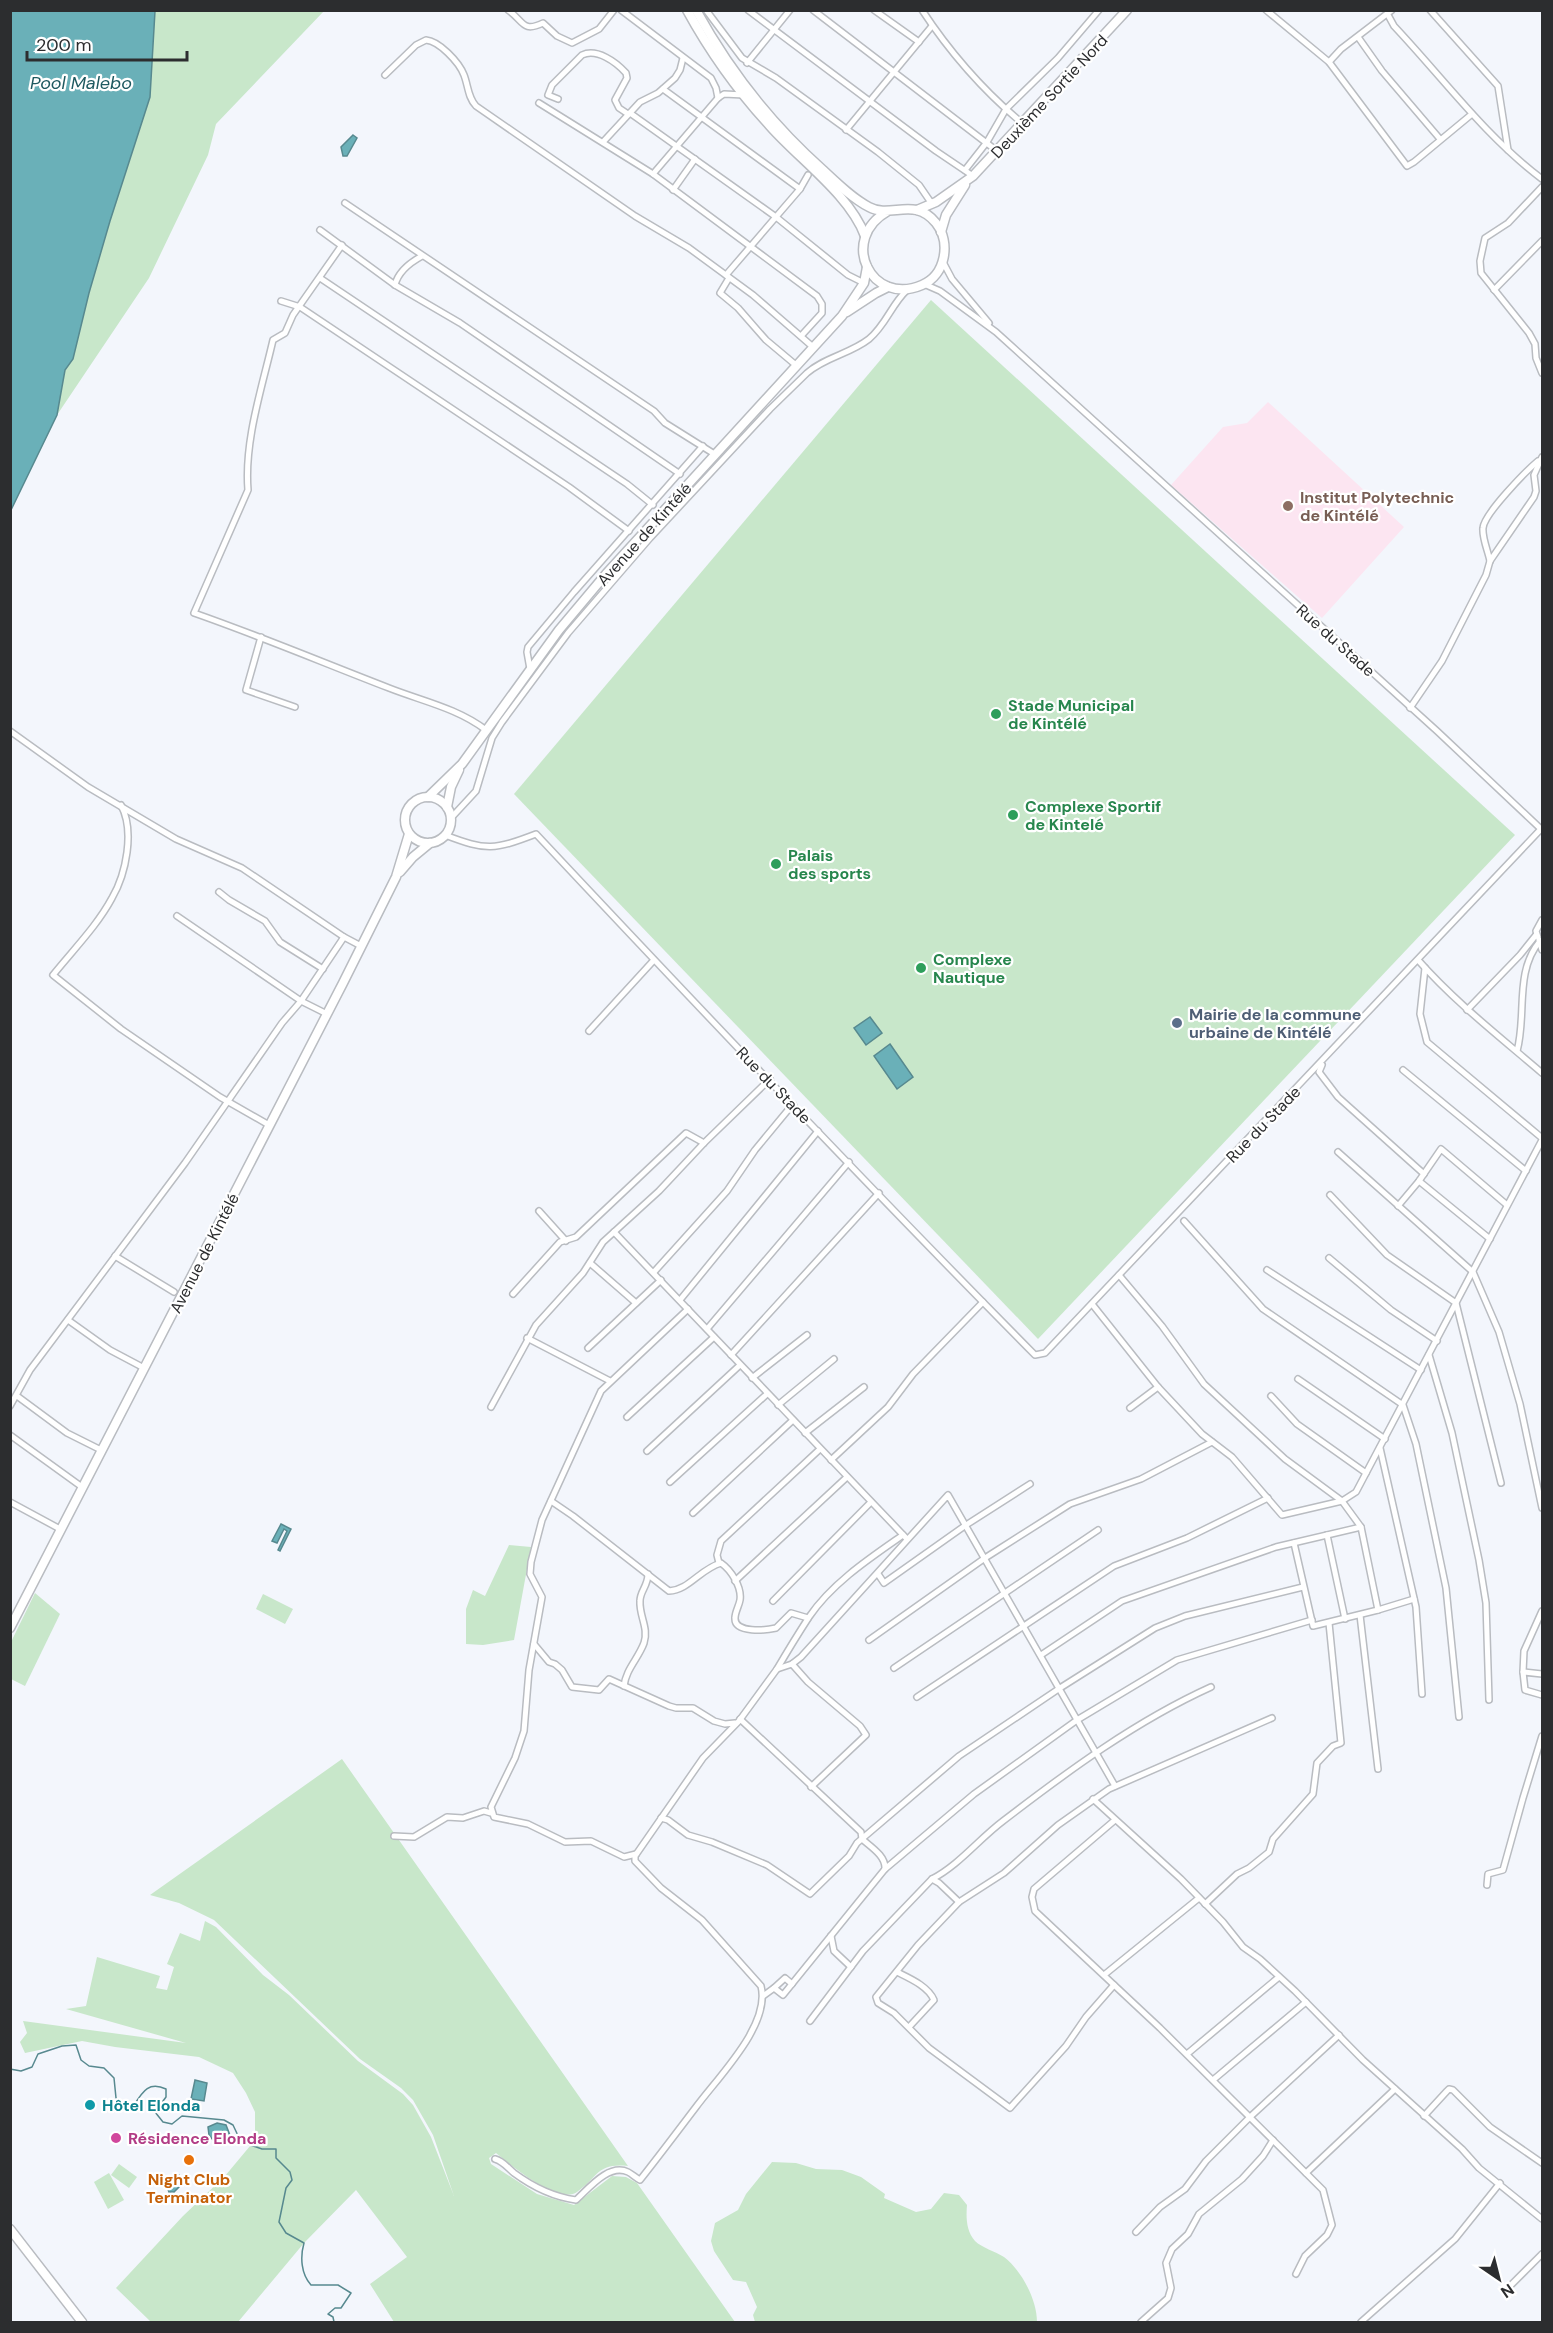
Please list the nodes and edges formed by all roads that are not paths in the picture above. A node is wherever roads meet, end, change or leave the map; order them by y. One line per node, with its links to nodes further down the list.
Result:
1 (507, 10): 2 (street)
2 (614, 10)
3 (621, 10): 20 (street)
4 (706, 10): 22 (street)
5 (748, 10): 17 (street)
6 (790, 10): 17 (street)
7 (813, 10): 24 (street)
8 (874, 10): 19 (street)
9 (922, 10): 16 (street)
10 (1099, 10): 33 (street)
11 (1127, 10): 37 (main road, Deuxième Sortie Nord)
12 (1266, 10): 21 (street)
13 (1430, 10): 44 (street)
14 (689, 11): 23 (main road); 57 (main road)
15 (1390, 13): 18 (street); 35 (street)
16 (932, 26): 19 (street); 33 (street)
17 (774, 30): 22 (street); 31 (street)
18 (1358, 37): 21 (street); 39 (street)
19 (919, 42): 24 (street)
20 (683, 58): 25 (street); 27 (street)
21 (1329, 62): 39 (street)
22 (747, 63): 38 (street)
23 (724, 69): 25 (street); 28 (main road)
24 (895, 71): 31 (street); 41 (street)
25 (706, 73): 29 (street)
26 (385, 75): 68 (street)
27 (663, 89): 34 (street); 36 (street)
28 (744, 95): 29 (street); 61 (main road)
29 (718, 98): 36 (street)
30 (558, 99): 34 (street)
31 (870, 101): 38 (street); 46 (street)
32 (539, 103): 40 (street)
33 (1006, 109): 37 (street); 41 (street)
34 (629, 114): 40 (street); 42 (street)
35 (1472, 114): 39 (street); 44 (street)
36 (701, 118): 42 (street); 52 (street)
37 (1022, 123): 43 (main road, Deuxième Sortie Nord)
38 (846, 130): 55 (street)
39 (1440, 139)
40 (603, 142): 47 (street)
41 (987, 142): 43 (street); 46 (street)
42 (676, 146): 45 (street); 47 (street)
43 (997, 151): 49 (main road, Deuxième Sortie Nord)
44 (1509, 153): 50 (street)
45 (695, 159): 53 (street); 58 (street)
46 (965, 170): 49 (street)
47 (653, 174): 53 (street)
48 (808, 175): 52 (street)
49 (971, 178): 55 (main road, Deuxième Sortie Nord); 60 (main road, Deuxième Sortie Nord)
50 (1542, 180)
51 (1542, 186): 75 (street)
52 (800, 189): 58 (street)
53 (673, 190): 64 (street)
54 (345, 203): 65 (street)
55 (932, 204): 56 (main road, Deuxième Sortie Nord)
56 (917, 210): 57 (main road); 60 (main road)
57 (888, 211): 61 (main road)
58 (776, 217): 64 (street); 70 (street)
59 (320, 230): 63 (street)
60 (941, 232): 66 (main road)
61 (865, 236): 67 (main road)
62 (1542, 241): 75 (street)
63 (342, 245): 69 (street); 72 (street)
64 (750, 246): 68 (street); 80 (street)
65 (422, 256): 72 (street); 84 (street)
66 (943, 262): 71 (main road); 79 (street, Rue du Stade)
67 (867, 267): 70 (main road, Avenue de Kintélé); 73 (main road)
68 (728, 276): 80 (street); 82 (street)
69 (320, 278): 77 (street); 88 (street)
70 (864, 283): 78 (main road, Avenue de Kintélé)
71 (924, 284): 74 (main road); 79 (street, Rue du Stade)
72 (395, 285): 87 (street)
73 (888, 287): 74 (main road); 78 (main road, Avenue de Kintélé)
74 (907, 290): 101 (street)
75 (1494, 290): 83 (street)
76 (281, 301): 77 (street)
77 (300, 307): 89 (street); 91 (street)
78 (842, 316): 81 (main road, Avenue de Kintélé)
79 (996, 332): 94 (street, Rue du Stade)
80 (801, 336): 81 (street)
81 (813, 348): 82 (main road, Avenue de Kintélé)
82 (797, 366): 85 (main road, Avenue de Kintélé)
83 (1542, 373)
84 (703, 446): 85 (street); 87 (street)
85 (716, 455): 92 (main road, Avenue de Kintélé)
86 (1542, 457): 90 (street); 90 (street)
87 (680, 474): 88 (street)
88 (653, 505): 89 (street)
89 (629, 531): 92 (street)
90 (1490, 561): 94 (street)
91 (261, 637): 93 (street); 95 (street)
92 (530, 669): 95 (main road, Avenue de Kintélé)
93 (296, 707)
94 (1410, 708): 102 (street, Rue du Stade)
95 (486, 730): 97 (main road, Avenue de Kintélé)
96 (10, 731): 99 (street)
97 (462, 764): 98 (main road, Avenue de Kintélé); 100 (main road, Avenue de Kintélé)
98 (429, 797): 100 (main road); 103 (main road, Avenue de Kintélé)
99 (121, 806): 110 (street); 127 (street)
100 (447, 807): 101 (main road)
101 (451, 818): 104 (main road)
102 (1542, 830): 115 (street, Rue du Stade)
103 (409, 834): 105 (main road); 106 (main road, Avenue de Kintélé)
104 (445, 835): 105 (main road, Avenue de Kintélé); 114 (street, Rue du Stade)
105 (430, 843): 106 (main road, Avenue de Kintélé)
106 (396, 877): 112 (main road, Avenue de Kintélé)
107 (219, 892): 117 (street)
108 (177, 916): 118 (street)
109 (1542, 920): 111 (street)
110 (344, 937): 112 (street); 117 (street)
111 (1539, 940): 113 (street); 119 (street); 122 (street)
112 (361, 946): 120 (main road, Avenue de Kintélé)
113 (1542, 950)
114 (654, 960): 121 (street); 126 (street, Rue du Stade)
115 (1418, 960): 116 (street); 123 (street, Rue du Stade)
116 (1425, 968): 119 (street); 131 (street)
117 (323, 969): 118 (street)
118 (301, 1001): 120 (street); 127 (street)
119 (1467, 1010): 122 (street)
120 (327, 1014): 129 (main road, Avenue de Kintélé)
121 (589, 1031)
122 (1517, 1051): 125 (street)
123 (1324, 1061): 136 (street); 153 (street, Rue du Stade)
124 (1403, 1070): 135 (street)
125 (1542, 1073)
126 (770, 1079): 128 (street, Rue du Stade); 132 (street)
127 (228, 1101): 129 (street); 147 (street)
128 (793, 1104): 130 (street, Rue du Stade); 151 (street)
129 (269, 1125): 174 (main road, Avenue de Kintélé)
130 (818, 1131): 134 (street, Rue du Stade); 157 (street)
131 (1542, 1139): 135 (street)
132 (704, 1143): 144 (street); 146 (street)
133 (1338, 1152): 141 (street)
134 (849, 1162): 138 (street, Rue du Stade); 164 (street)
135 (1526, 1171): 140 (street)
136 (1424, 1174): 137 (street); 140 (street)
137 (1419, 1181): 141 (street); 145 (street)
138 (879, 1193): 158 (street, Rue du Stade); 170 (street)
139 (1330, 1195): 160 (street)
140 (1507, 1205): 145 (street)
141 (1398, 1206): 152 (street)
142 (539, 1211): 146 (street)
143 (1184, 1221): 185 (street)
144 (614, 1232): 149 (street); 151 (street)
145 (1490, 1239): 152 (street)
146 (566, 1241): 156 (street)
147 (115, 1256): 155 (street); 163 (street)
148 (1329, 1258): 168 (street)
149 (590, 1263): 159 (street); 167 (street)
150 (1267, 1270): 175 (street)
151 (654, 1272): 154 (street)
152 (1473, 1272): 160 (street); 211 (street)
153 (1119, 1275): 161 (street, Rue du Stade); 208 (street)
154 (661, 1280): 157 (street); 159 (street)
155 (174, 1292)
156 (513, 1294)
157 (680, 1300): 162 (street)
158 (983, 1302): 161 (street, Rue du Stade); 199 (street)
159 (636, 1303): 169 (street)
160 (1456, 1303): 168 (street); 203 (street)
161 (1092, 1304): 179 (street)
162 (688, 1308): 164 (street); 178 (street)
163 (68, 1320): 174 (street); 182 (street)
164 (707, 1329): 166 (street)
165 (807, 1335): 176 (street)
166 (714, 1337): 170 (street); 189 (street)
167 (527, 1338): 178 (street); 187 (street)
168 (1437, 1341): 171 (street)
169 (588, 1348)
170 (731, 1355): 173 (street)
171 (1429, 1355): 175 (street); 254 (street)
172 (834, 1359): 184 (street)
173 (740, 1365): 176 (street); 198 (street)
174 (144, 1368): 197 (main road, Avenue de Kintélé)
175 (1421, 1370): 185 (street)
176 (752, 1378): 181 (street)
177 (1298, 1379): 193 (street)
178 (610, 1381): 207 (street)
179 (1158, 1387): 188 (street); 194 (street)
180 (864, 1388): 191 (street)
181 (767, 1394): 184 (street); 202 (street)
182 (17, 1396): 186 (street); 197 (street)
183 (1271, 1396): 200 (street)
184 (777, 1405): 190 (street)
185 (1403, 1405): 193 (street); 255 (street)
186 (10, 1406)
187 (491, 1407)
188 (1130, 1408)
189 (627, 1417)
190 (793, 1420): 191 (street); 212 (street)
191 (805, 1433): 196 (street)
192 (10, 1435): 205 (street)
193 (1385, 1439): 195 (street)
194 (1212, 1442): 206 (street); 220 (street)
195 (1380, 1448): 200 (street); 229 (street)
196 (820, 1449): 199 (street); 221 (street)
197 (101, 1450): 205 (main road, Avenue de Kintélé)
198 (647, 1451)
199 (831, 1460): 201 (street)
200 (1366, 1473): 208 (street)
201 (847, 1477): 209 (street); 224 (street)
202 (670, 1482)
203 (1501, 1483)
204 (1030, 1484): 213 (street)
205 (82, 1487): 215 (main road, Avenue de Kintélé)
206 (1268, 1498): 208 (street); 238 (street)
207 (550, 1501): 222 (street); 241 (street)
208 (1342, 1501): 214 (street)
209 (871, 1502): 218 (street); 230 (street)
210 (10, 1503): 215 (street)
211 (1542, 1508)
212 (693, 1513)
213 (966, 1525): 218 (street); 220 (street); 223 (street)
214 (1361, 1527): 217 (street); 231 (street)
215 (60, 1529): 239 (main road, Avenue de Kintélé)
216 (1098, 1530): 228 (street)
217 (1327, 1535): 219 (street); 235 (street)
218 (905, 1537): 223 (street); 234 (street)
219 (1294, 1543): 226 (street); 242 (street)
220 (985, 1558): 228 (street); 240 (street)
221 (719, 1563): 224 (street); 225 (street)
222 (648, 1574): 225 (street); 227 (street)
223 (878, 1574): 243 (street)
224 (735, 1581): 234 (street)
225 (663, 1586): 227 (street)
226 (1303, 1587): 236 (street); 250 (street)
227 (645, 1589): 248 (street)
228 (1005, 1591): 238 (street); 244 (street)
229 (1414, 1599): 231 (street); 251 (street)
230 (772, 1601)
231 (1378, 1610): 233 (street)
232 (1542, 1611): 246 (street)
233 (1360, 1615): 235 (street); 261 (street)
234 (808, 1618): 245 (street)
235 (1345, 1619): 237 (street)
236 (1312, 1620): 237 (street); 257 (street)
237 (1329, 1623): 276 (street)
238 (1024, 1625): 242 (street); 253 (street)
239 (10, 1628)
240 (869, 1640)
241 (534, 1644): 248 (street); 265 (street)
242 (1041, 1655): 250 (street)
243 (792, 1664): 245 (street); 263 (street)
244 (894, 1668)
245 (777, 1669): 258 (street)
246 (1523, 1672): 247 (street); 252 (street)
247 (1542, 1674)
248 (624, 1686): 258 (street)
249 (1211, 1687): 260 (street)
250 (1060, 1688): 257 (street); 268 (street)
251 (1422, 1694)
252 (1542, 1695)
253 (916, 1697)
254 (1489, 1700)
255 (1459, 1717)
256 (1272, 1718): 262 (street)
257 (1077, 1720): 260 (street); 271 (street)
258 (738, 1721): 263 (street); 266 (street)
259 (1542, 1736): 273 (street)
260 (1096, 1753): 262 (street); 272 (street)
261 (1378, 1769)
262 (1115, 1786): 264 (street)
263 (811, 1787): 268 (street)
264 (1094, 1799): 267 (street); 275 (street)
265 (491, 1813): 269 (street); 270 (street)
266 (661, 1818): 268 (street); 270 (street)
267 (1116, 1820): 274 (street); 280 (street)
268 (864, 1835): 271 (street)
269 (394, 1836)
270 (636, 1854): 285 (street)
271 (885, 1869): 277 (street)
272 (932, 1879): 275 (street); 278 (street)
273 (1487, 1886)
274 (1199, 1898): 276 (street); 280 (street)
275 (959, 1902): 279 (street)
276 (1205, 1904): 281 (street)
277 (831, 1936): 278 (street); 282 (street)
278 (851, 1967): 287 (street)
279 (897, 1972): 288 (street); 288 (street)
280 (1104, 1975): 283 (street)
281 (1279, 1977): 286 (street); 290 (street)
282 (792, 1984): 284 (street); 284 (street)
283 (1114, 1985): 288 (street); 290 (street)
284 (774, 1988): 285 (street)
285 (764, 1996): 296 (street)
286 (1306, 2002): 289 (street); 291 (street)
287 (810, 2020)
288 (909, 2027)
289 (1339, 2035): 292 (street); 294 (street)
290 (1187, 2054): 291 (street)
291 (1214, 2080): 294 (street)
292 (1395, 2090): 293 (street); 298 (street)
293 (1424, 2116): 297 (street); 299 (street)
294 (1250, 2117): 295 (street); 302 (street)
295 (1273, 2140): 298 (street); 307 (street)
296 (495, 2159)
297 (1542, 2163)
298 (1306, 2173): 304 (street)
299 (1500, 2183): 300 (street); 308 (street)
300 (1542, 2219)
301 (10, 2229): 306 (main road)
302 (1137, 2232)
303 (1542, 2254): 305 (street)
304 (1296, 2274)
305 (1509, 2287)
306 (82, 2322)
307 (1141, 2322)
308 (1361, 2322)

